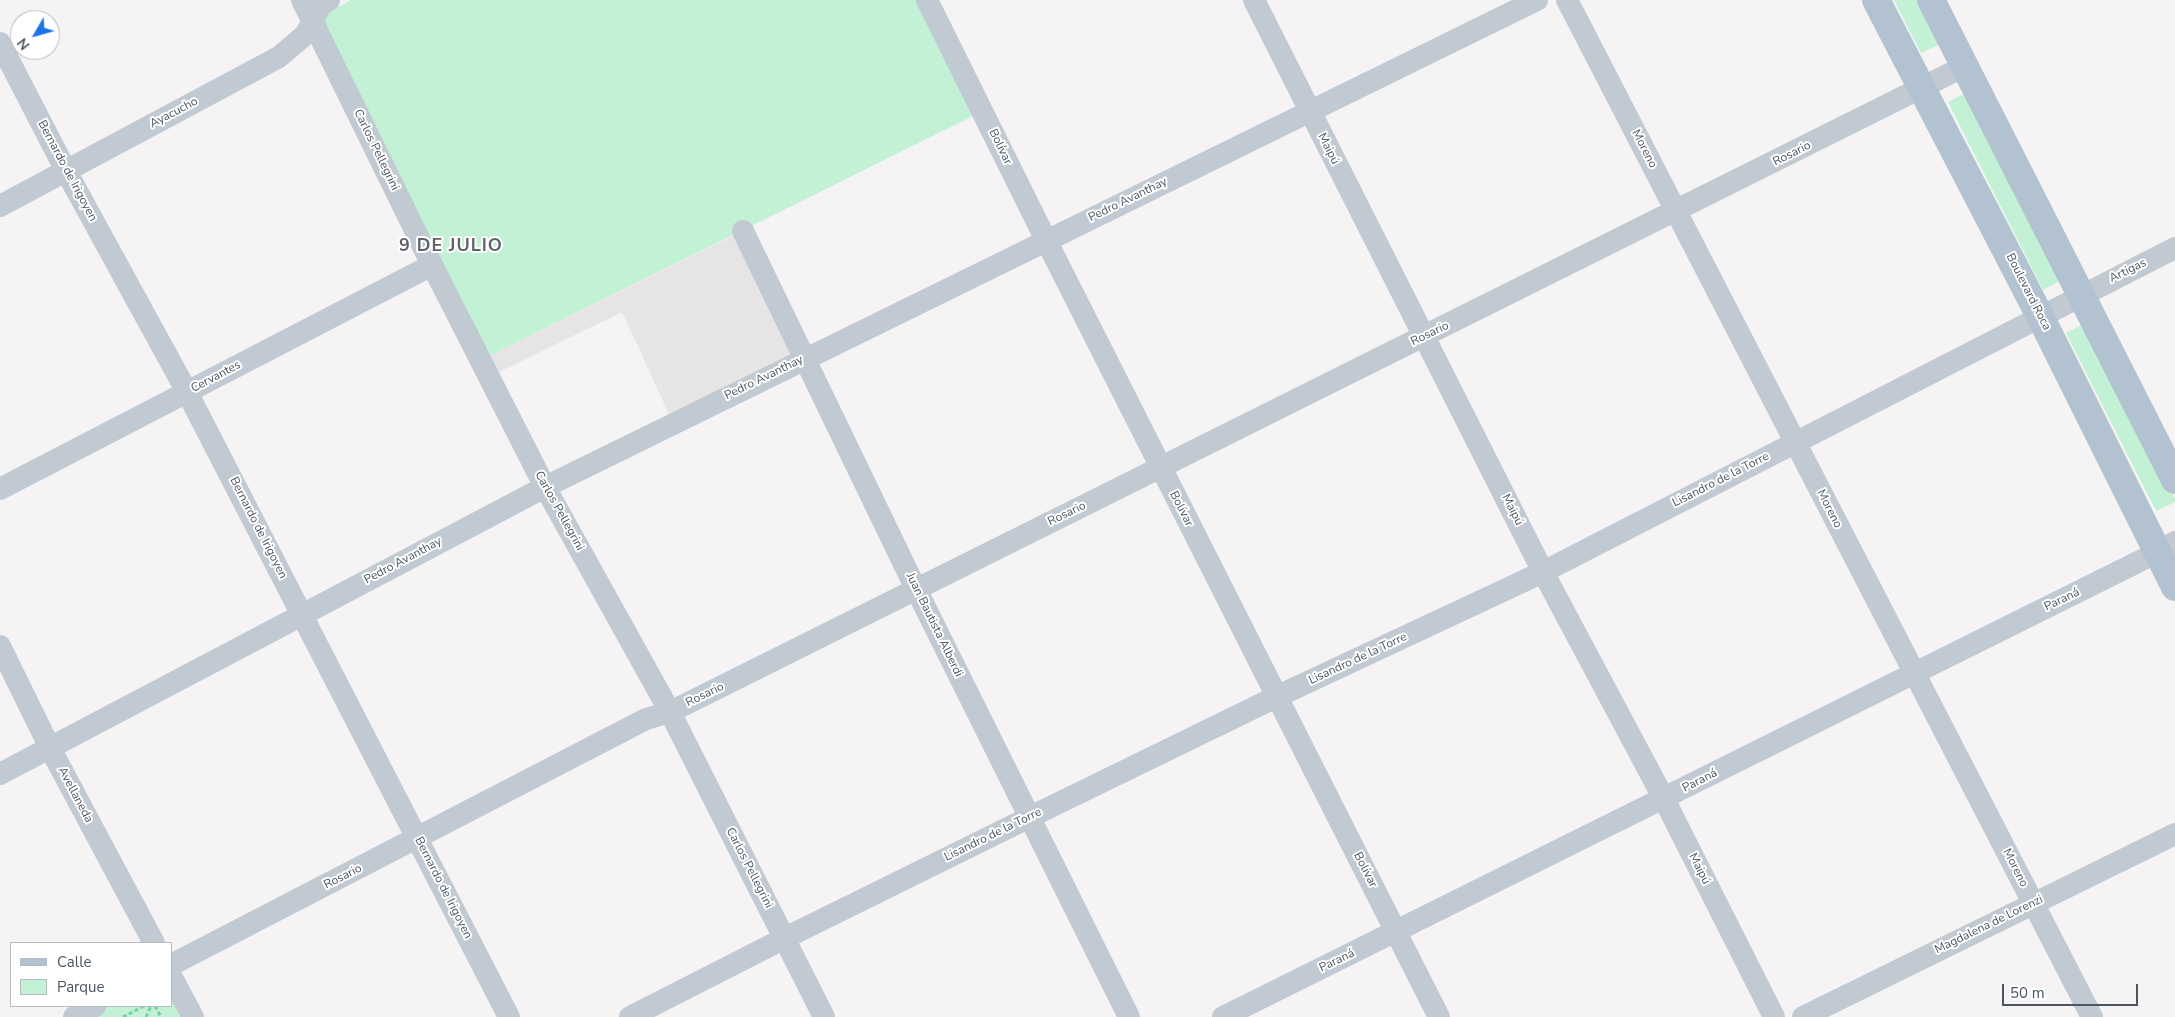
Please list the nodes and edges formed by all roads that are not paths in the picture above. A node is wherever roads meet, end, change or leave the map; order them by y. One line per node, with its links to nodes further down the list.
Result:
1 (302, 0): 9 (street, Carlos Pellegrini)
2 (329, 0): 9 (street, Ayacucho)
3 (1254, 0): 13 (street, Maipú)
4 (1537, 0): 13 (street, Pedro Avanthay)
5 (1567, 0): 16 (street, Moreno)
6 (1876, 0): 12 (main road, Boulevard Roca)
7 (1931, 0): 11 (main road)
8 (935, 3): 18 (street, Bolívar)
9 (313, 21): 14 (street, Ayacucho); 20 (street, Carlos Pellegrini)
10 (0, 43): 14 (street, Bernardo de Irigoyen)
11 (1965, 66): 12 (street, Rosario); 21 (main road)
12 (1922, 89): 16 (street, Rosario); 22 (main road, Boulevard Roca)
13 (1309, 112): 18 (street, Pedro Avanthay); 23 (street, Maipú)
14 (66, 171): 15 (street, Ayacucho); 25 (street, Bernardo de Irigoyen)
15 (0, 206)
16 (1676, 212): 23 (street, Rosario); 26 (street, Moreno)
17 (743, 231): 24 (street, Juan Bautista Alberdi)
18 (1046, 240): 24 (street, Pedro Avanthay); 27 (street, Bolívar)
19 (2175, 248): 21 (street, Artigas)
20 (432, 265): 25 (street, Cervantes); 29 (street, Carlos Pellegrini)
21 (2082, 294): 22 (street, Lisandro de la Torre); 28 (main road)
22 (2040, 316): 26 (street, Lisandro de la Torre); 31 (main road, Boulevard Roca)
23 (1424, 336): 27 (street, Rosario); 32 (street, Maipú)
24 (805, 358): 29 (street, Pedro Avanthay); 34 (street, Juan Bautista Alberdi)
25 (187, 392): 30 (street, Cervantes); 35 (street, Bernardo de Irigoyen)
26 (1795, 442): 32 (street, Lisandro de la Torre); 37 (street, Moreno)
27 (1160, 468): 34 (street, Rosario); 38 (street, Bolívar)
28 (2175, 480)
29 (545, 487): 35 (street, Pedro Avanthay); 39 (street, Carlos Pellegrini)
30 (0, 489)
31 (2167, 547): 33 (main road, Boulevard Roca); 37 (street, Paraná)
32 (1543, 572): 38 (street, Lisandro de la Torre); 42 (street, Maipú)
33 (2175, 587)
34 (916, 590): 39 (street, Rosario); 43 (street, Juan Bautista Alberdi)
35 (302, 614): 40 (street, Pedro Avanthay); 45 (street, Bernardo de Irigoyen)
36 (0, 646): 40 (street, Avellaneda)
37 (1914, 673): 42 (street, Paraná); 46 (street, Moreno)
38 (1276, 697): 43 (street, Lisandro de la Torre); 47 (street, Bolívar)
39 (670, 712): 45 (street, Rosario); 48 (street, Carlos Pellegrini)
40 (50, 748): 41 (street, Pedro Avanthay); 49 (street, Avellaneda)
41 (0, 774)
42 (1664, 799): 47 (street, Paraná); 61 (street, Maipú)
43 (1030, 817): 48 (street, Lisandro de la Torre); 58 (street, Juan Bautista Alberdi)
44 (2175, 834): 46 (street, Magdalena de Lorenzi)
45 (418, 839): 50 (street, Rosario); 55 (street, Bernardo de Irigoyen)
46 (2033, 903): 62 (street, Magdalena de Lorenzi); 63 (street, Moreno)
47 (1396, 932): 59 (street, Paraná); 60 (street, Bolívar)
48 (784, 938): 56 (street, Lisandro de la Torre); 57 (street, Carlos Pellegrini)
49 (153, 942)
50 (172, 964)
51 (172, 978): 54 (street)
52 (93, 1007): 53 (street)
53 (74, 1017)
54 (193, 1017)
55 (509, 1017)
56 (630, 1017)
57 (824, 1017)
58 (1129, 1017)
59 (1223, 1017)
60 (1439, 1017)
61 (1774, 1017)
62 (1803, 1017)
63 (2092, 1017)

